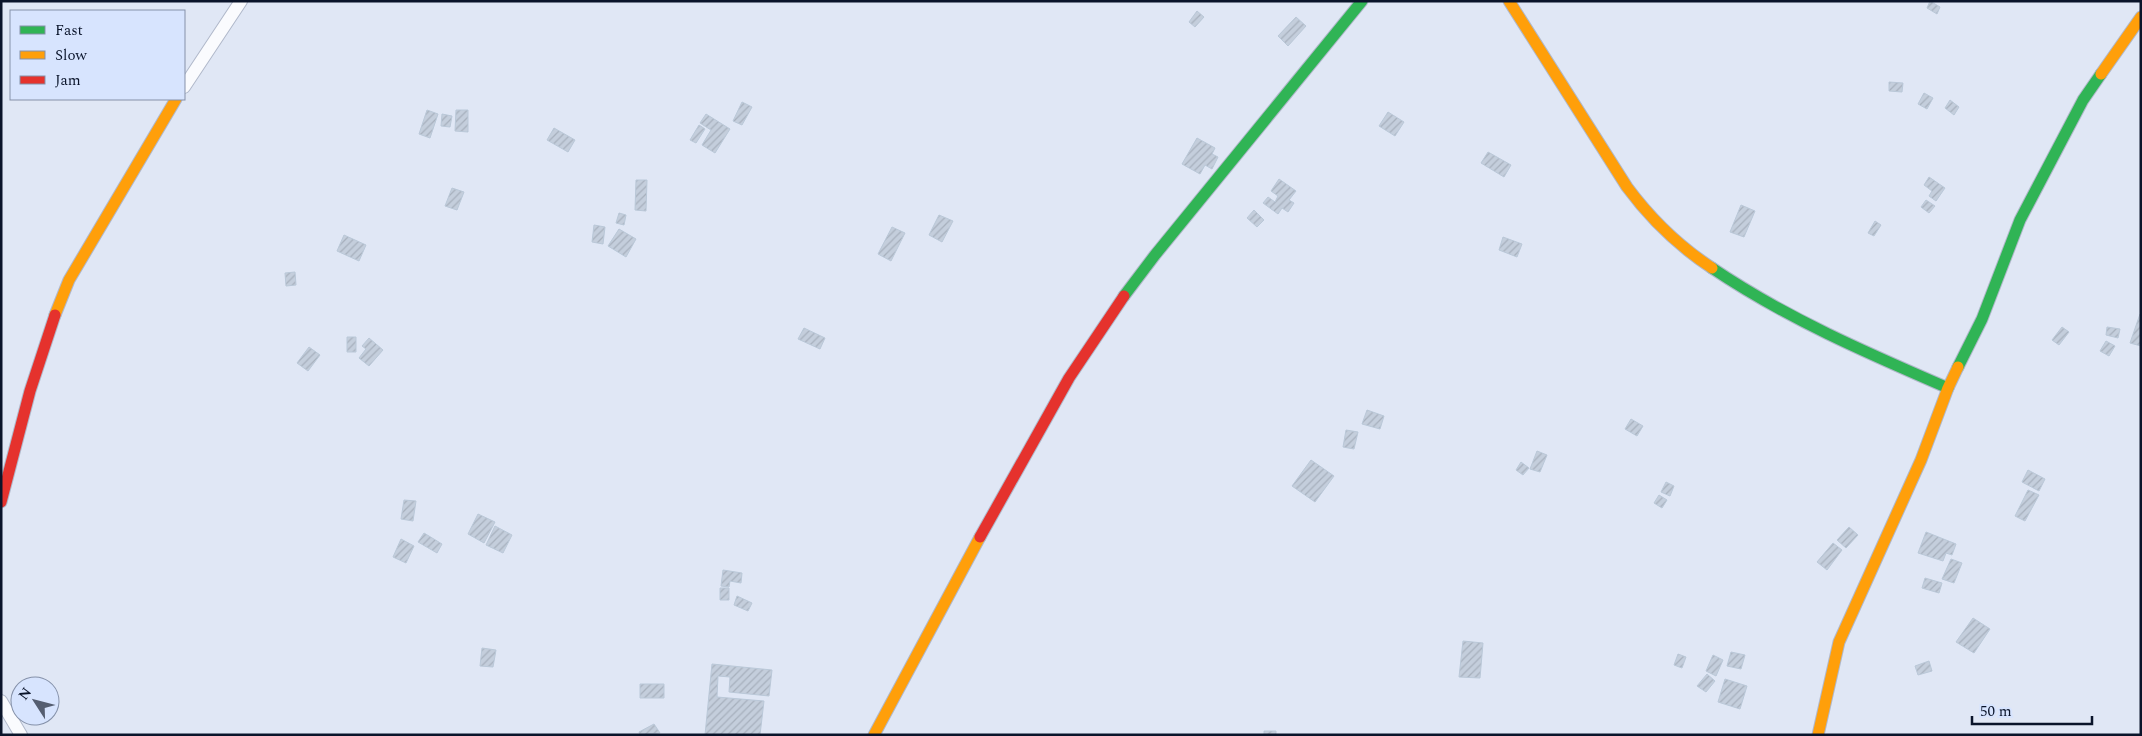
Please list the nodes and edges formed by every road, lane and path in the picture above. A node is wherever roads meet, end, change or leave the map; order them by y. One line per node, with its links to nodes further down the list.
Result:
1 (241, 1): 7 (street)
2 (1362, 1): 13 (street)
3 (1509, 1): 9 (street)
4 (2141, 17): 5 (street)
5 (2126, 37): 6 (street); 9 (street)
6 (2141, 41)
7 (185, 85)
8 (175, 100): 10 (street)
9 (1948, 388): 14 (street)
10 (1, 502)
11 (1, 701): 12 (street)
12 (21, 735)
13 (874, 735)
14 (1818, 735)

